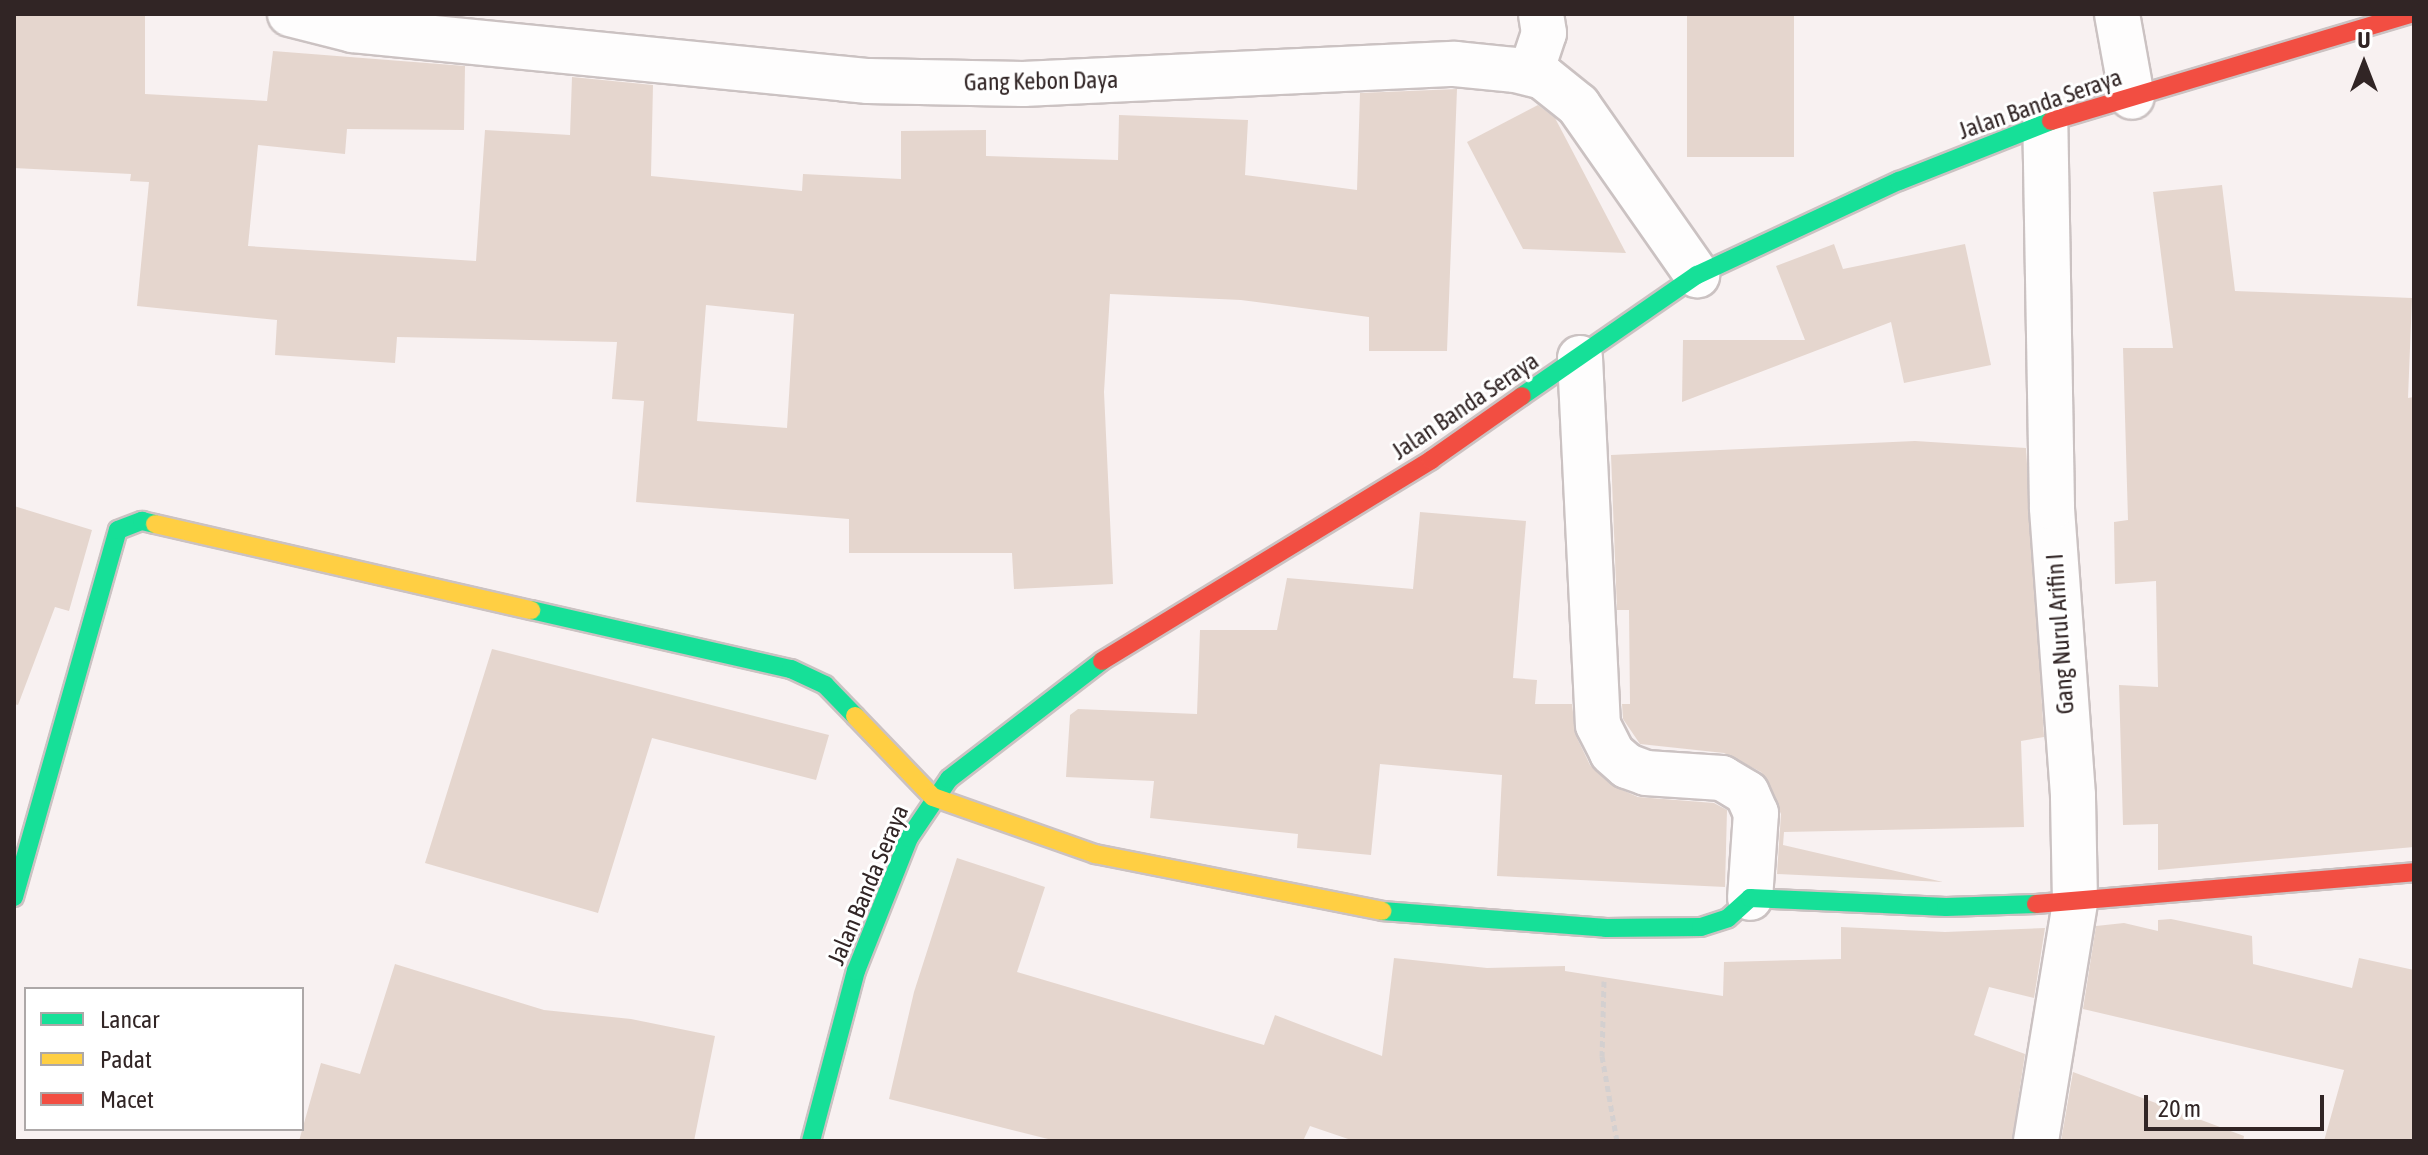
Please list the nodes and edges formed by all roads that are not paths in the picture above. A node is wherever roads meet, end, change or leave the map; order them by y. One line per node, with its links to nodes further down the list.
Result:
1 (290, 14): 5 (street, Gang Kebon Daya)
2 (1541, 14): 6 (street)
3 (2117, 14): 7 (street)
4 (2411, 14): 7 (street, Jalan Banda Seraya)
5 (357, 22): 6 (street, Gang Kebon Daya)
6 (1531, 72): 9 (street, Gang Kebon Daya)
7 (2132, 97): 8 (street, Jalan Banda Seraya)
8 (2045, 123): 9 (street, Jalan Banda Seraya); 15 (street, Gang Nurul Arifin I)
9 (1697, 275): 10 (street, Jalan Banda Seraya)
10 (1580, 358): 11 (street, Jalan Banda Seraya); 14 (street)
11 (933, 797): 13 (street); 14 (street); 16 (street, Jalan Banda Seraya)
12 (2414, 872): 15 (street)
13 (14, 897)
14 (1750, 898): 15 (street)
15 (2075, 902): 17 (street, Gang Nurul Arifin I)
16 (811, 1141)
17 (2036, 1141)

